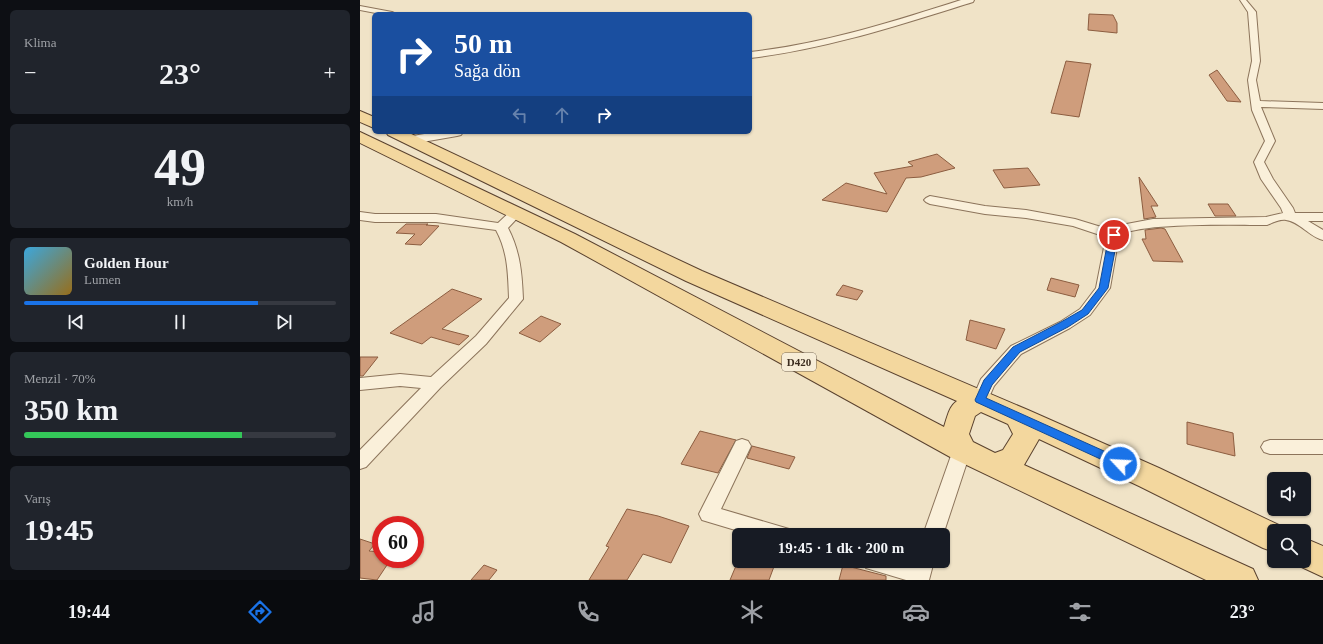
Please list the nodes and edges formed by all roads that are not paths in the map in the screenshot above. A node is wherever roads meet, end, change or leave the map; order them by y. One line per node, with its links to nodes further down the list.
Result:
1 (970, 0): 5 (street)
2 (1243, 0): 6 (street)
3 (360, 8): 4 (street)
4 (381, 12)
5 (752, 55)
6 (1256, 104): 7 (street); 15 (street)
7 (1323, 106)
8 (360, 116): 9 (main road)
9 (372, 121)
10 (430, 134): 11 (street)
11 (403, 136): 22 (main road)
12 (360, 137): 17 (main road, D420)
13 (930, 200): 18 (street)
14 (360, 216): 17 (street)
15 (1290, 217): 16 (street); 18 (street); 19 (street)
16 (1323, 217)
17 (508, 220): 20 (street); 27 (main road, D420)
18 (1114, 235): 22 (street)
19 (1323, 236)
20 (435, 383): 21 (street); 28 (street)
21 (360, 384)
22 (980, 400): 23 (main road); 27 (main road)
23 (1018, 417): 29 (main road); 32 (main road)
24 (742, 446): 30 (street)
25 (1270, 447): 26 (street)
26 (1323, 448)
27 (962, 450): 29 (main road, D420); 31 (street)
28 (360, 462)
29 (995, 465): 37 (main road, D420)
30 (758, 528)
31 (935, 528)
32 (1267, 535)
33 (1311, 556): 34 (main road)
34 (1323, 562)
35 (903, 568): 36 (street)
36 (920, 572)
37 (1241, 580)

